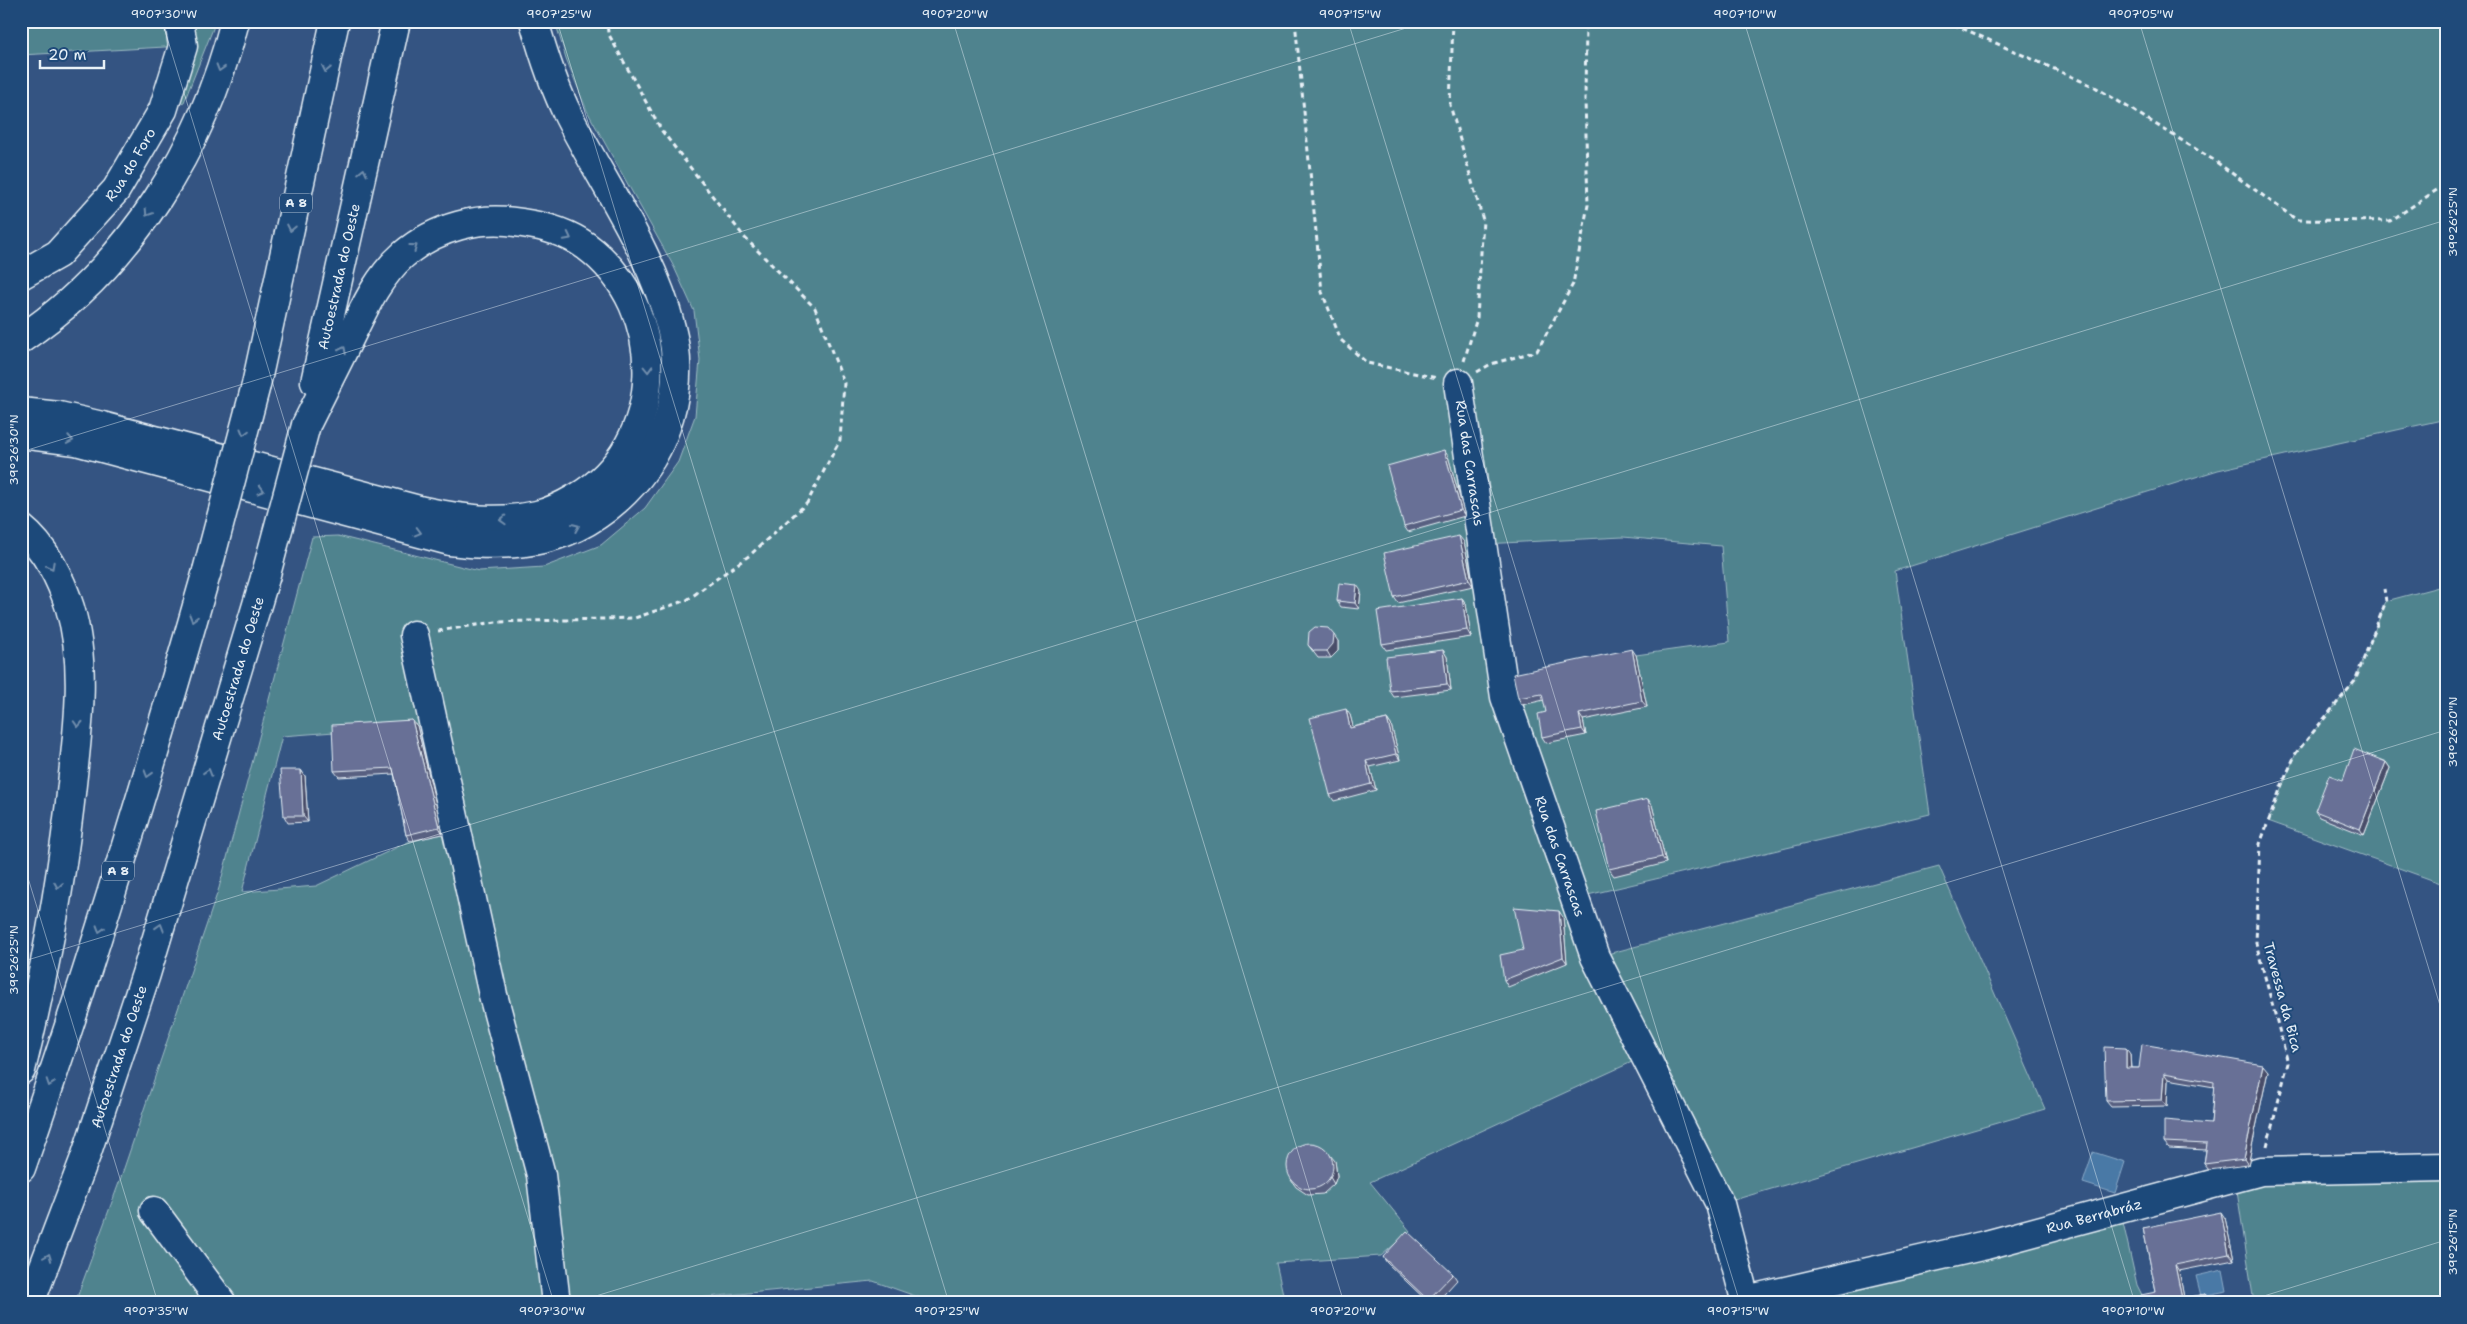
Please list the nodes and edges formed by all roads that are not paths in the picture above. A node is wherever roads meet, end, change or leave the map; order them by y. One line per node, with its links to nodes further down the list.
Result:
1 (179, 21): 6 (main road, Rua do Foro)
2 (234, 21): 7 (main road, one-way to 7)
3 (335, 21): 16 (main road, A 8, one-way to 16, bridge)
4 (396, 21): 10 (main road, Autoestrada do Oeste, one-way to 4)
5 (534, 21): 11 (main road, one-way to 5)
6 (21, 274)
7 (21, 339)
8 (1458, 383): 18 (main road, Rua das Carrascas)
9 (21, 412): 10 (main road, one-way to 9)
10 (306, 425): 19 (main road, Autoestrada do Oeste, one-way to 10, bridge)
11 (21, 434)
12 (21, 528): 14 (main road, one-way to 14)
13 (414, 635): 21 (main road)
14 (21, 1070)
15 (2446, 1167): 18 (main road, Rua Berrabráz)
16 (21, 1168)
17 (154, 1211): 20 (main road)
18 (1746, 1302)
19 (30, 1303)
20 (222, 1303)
21 (556, 1303)

